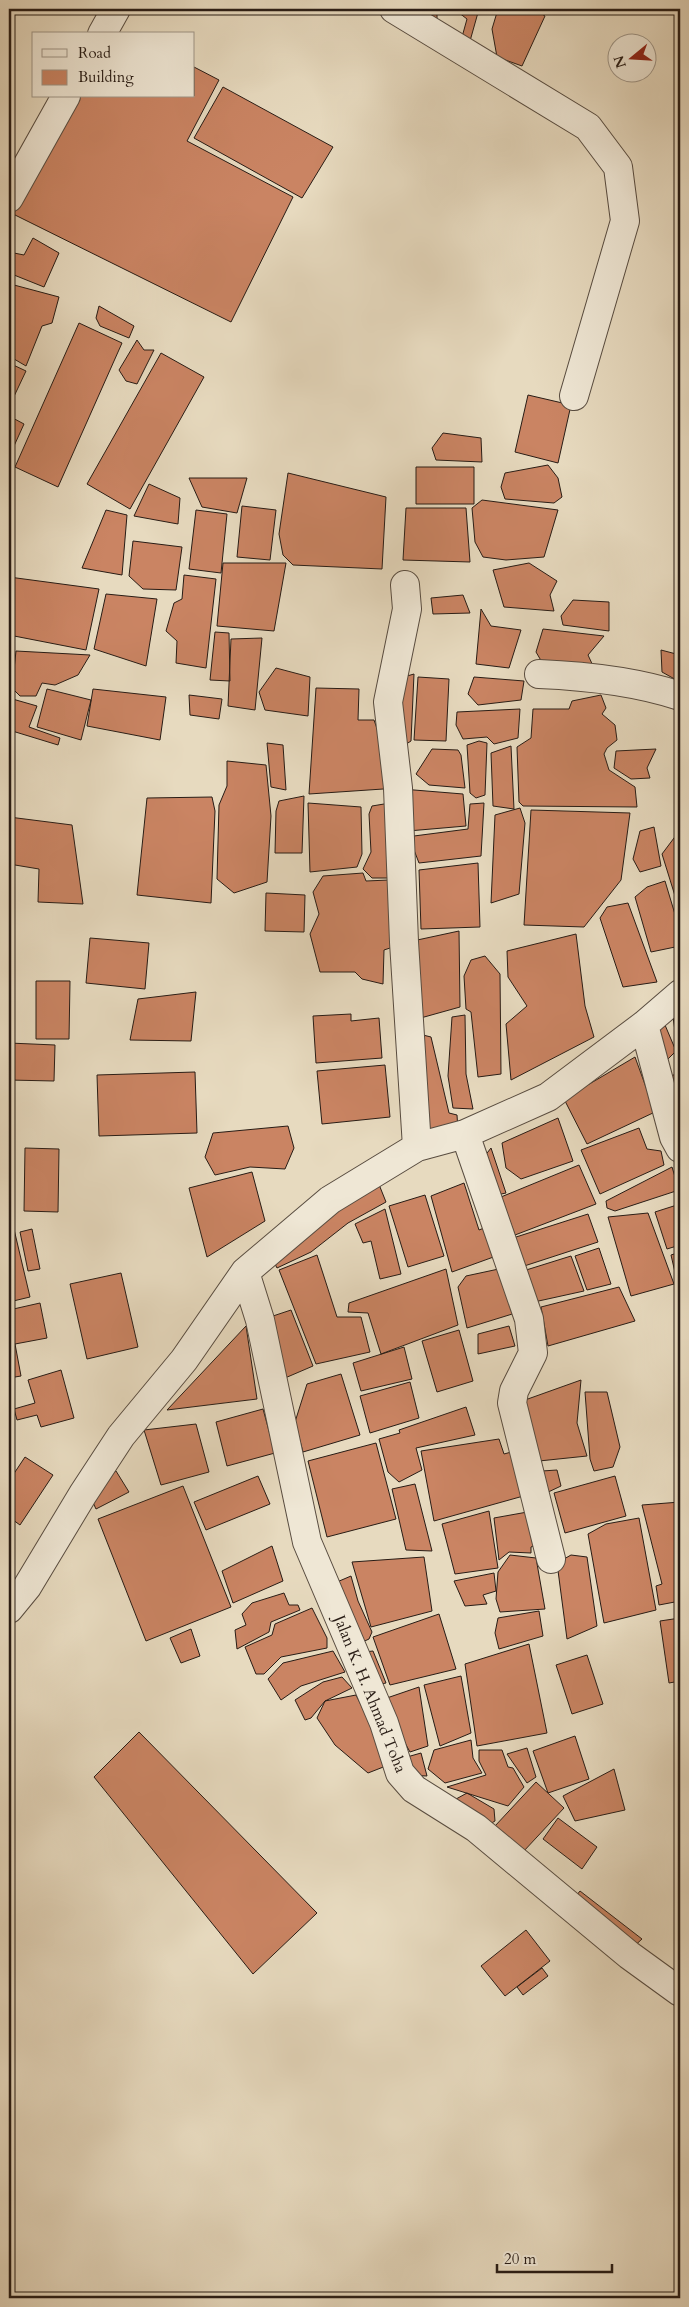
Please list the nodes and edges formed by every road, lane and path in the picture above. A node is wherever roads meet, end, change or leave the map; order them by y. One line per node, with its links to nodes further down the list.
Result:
1 (116, 9): 3 (street)
2 (394, 9): 6 (street)
3 (103, 32)
4 (65, 98): 5 (street)
5 (9, 198)
6 (574, 396)
7 (406, 585): 13 (street)
8 (539, 674): 9 (street)
9 (680, 696)
10 (680, 994): 11 (street)
11 (644, 1025): 12 (street); 14 (street)
12 (465, 1134): 13 (street); 16 (street)
13 (417, 1148): 15 (street)
14 (680, 1148)
15 (245, 1272): 17 (street); 18 (street, Jalan K. H. Ahmad Toha)
16 (551, 1559)
17 (9, 1609)
18 (680, 1992)

